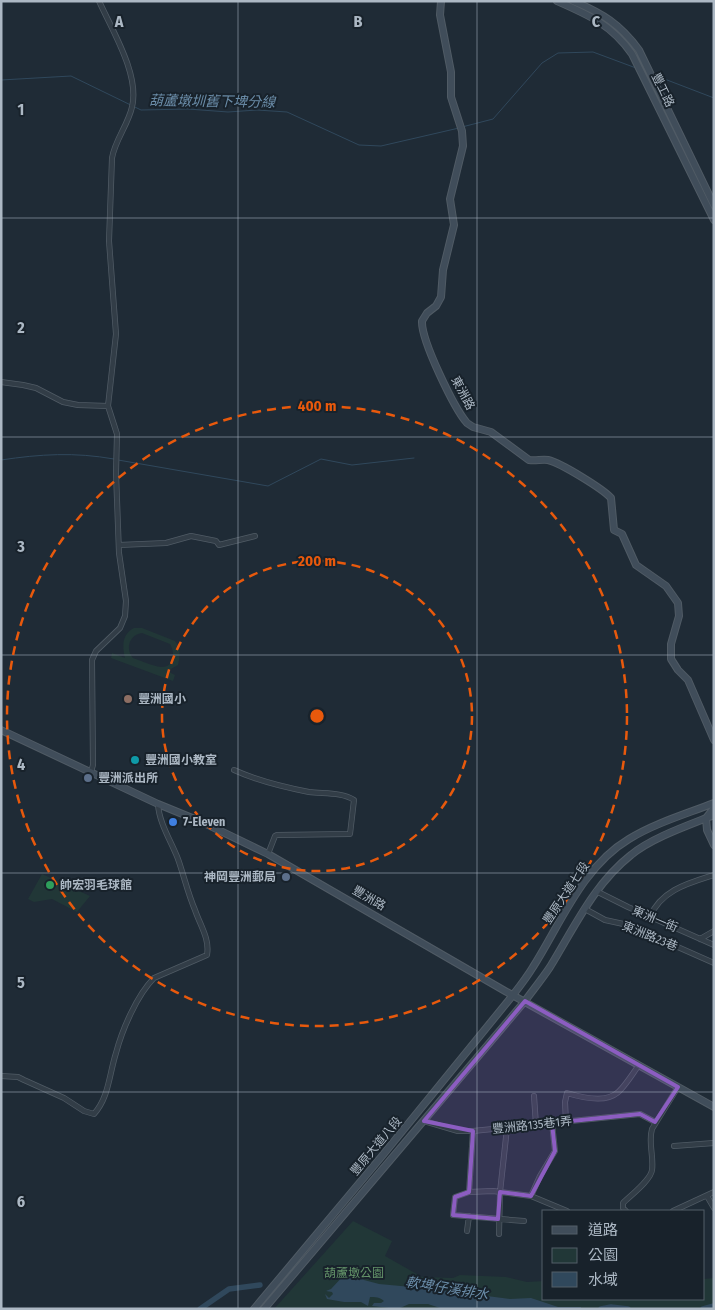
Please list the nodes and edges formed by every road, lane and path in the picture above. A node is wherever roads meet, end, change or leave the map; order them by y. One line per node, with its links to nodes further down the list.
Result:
1 (99, 1): 9 (street)
2 (441, 1): 13 (street, 東洲路)
3 (557, 1): 5 (street, 豐工路)
4 (573, 1): 5 (street, 豐工路)
5 (650, 80): 6 (street, 豐工路); 7 (street, 豐工路)
6 (714, 205)
7 (714, 220)
8 (1, 382): 9 (street)
9 (108, 406): 11 (street)
10 (255, 536): 11 (street)
11 (119, 545): 15 (street)
12 (1, 730): 15 (street, 豐洲路)
13 (714, 740)
14 (234, 770): 22 (street)
15 (91, 772): 17 (street, 豐洲路)
16 (714, 803): 31 (street, 豐原大道七段)
17 (158, 804): 22 (street, 豐洲路); 34 (street)
18 (714, 808): 20 (street)
19 (714, 815): 20 (street, 豐原大道七段)
20 (706, 818): 21 (street); 24 (street, 豐原大道七段)
21 (714, 845)
22 (268, 854): 31 (street, 豐洲路)
23 (714, 875): 26 (street)
24 (596, 891): 25 (street, 豐原大道七段); 26 (street, 東洲一街)
25 (585, 909): 30 (street, 東洲路23巷); 32 (street, 豐原大道七段)
26 (650, 917): 28 (street, 東洲一街)
27 (714, 931): 28 (street)
28 (700, 938): 29 (street, 東洲一街)
29 (714, 945)
30 (714, 963)
31 (513, 995): 32 (street, 豐洲路); 61 (street, 豐原大道八段)
32 (525, 1001): 33 (street, 豐洲路); 38 (street, 豐原大道八段)
33 (639, 1065): 35 (street, 豐洲路); 39 (street)
34 (1, 1076)
35 (678, 1087): 37 (street, 豐洲路); 40 (street)
36 (534, 1096): 42 (street)
37 (714, 1107)
38 (424, 1121): 44 (street, 豐洲路135巷1弄); 62 (street, 豐原大道八段)
39 (566, 1122): 40 (street, 豐洲路135巷1弄); 41 (street, 豐洲路135巷1弄)
40 (655, 1122): 55 (street)
41 (552, 1123): 42 (street, 豐洲路135巷1弄); 50 (street)
42 (536, 1125): 43 (street, 豐洲路135巷1弄)
43 (507, 1128): 44 (street, 豐洲路135巷1弄); 48 (street)
44 (473, 1131): 47 (street)
45 (714, 1143): 46 (street)
46 (674, 1146)
47 (469, 1192): 48 (street); 56 (street)
48 (500, 1192): 50 (street); 57 (street)
49 (714, 1192): 51 (street)
50 (531, 1196): 54 (street)
51 (708, 1196): 52 (street); 53 (street)
52 (714, 1208)
53 (683, 1209)
54 (565, 1210)
55 (625, 1210)
56 (469, 1216): 57 (street); 59 (street)
57 (498, 1219): 58 (street); 60 (street)
58 (524, 1221)
59 (468, 1231)
60 (499, 1234)
61 (254, 1309)
62 (264, 1309)

